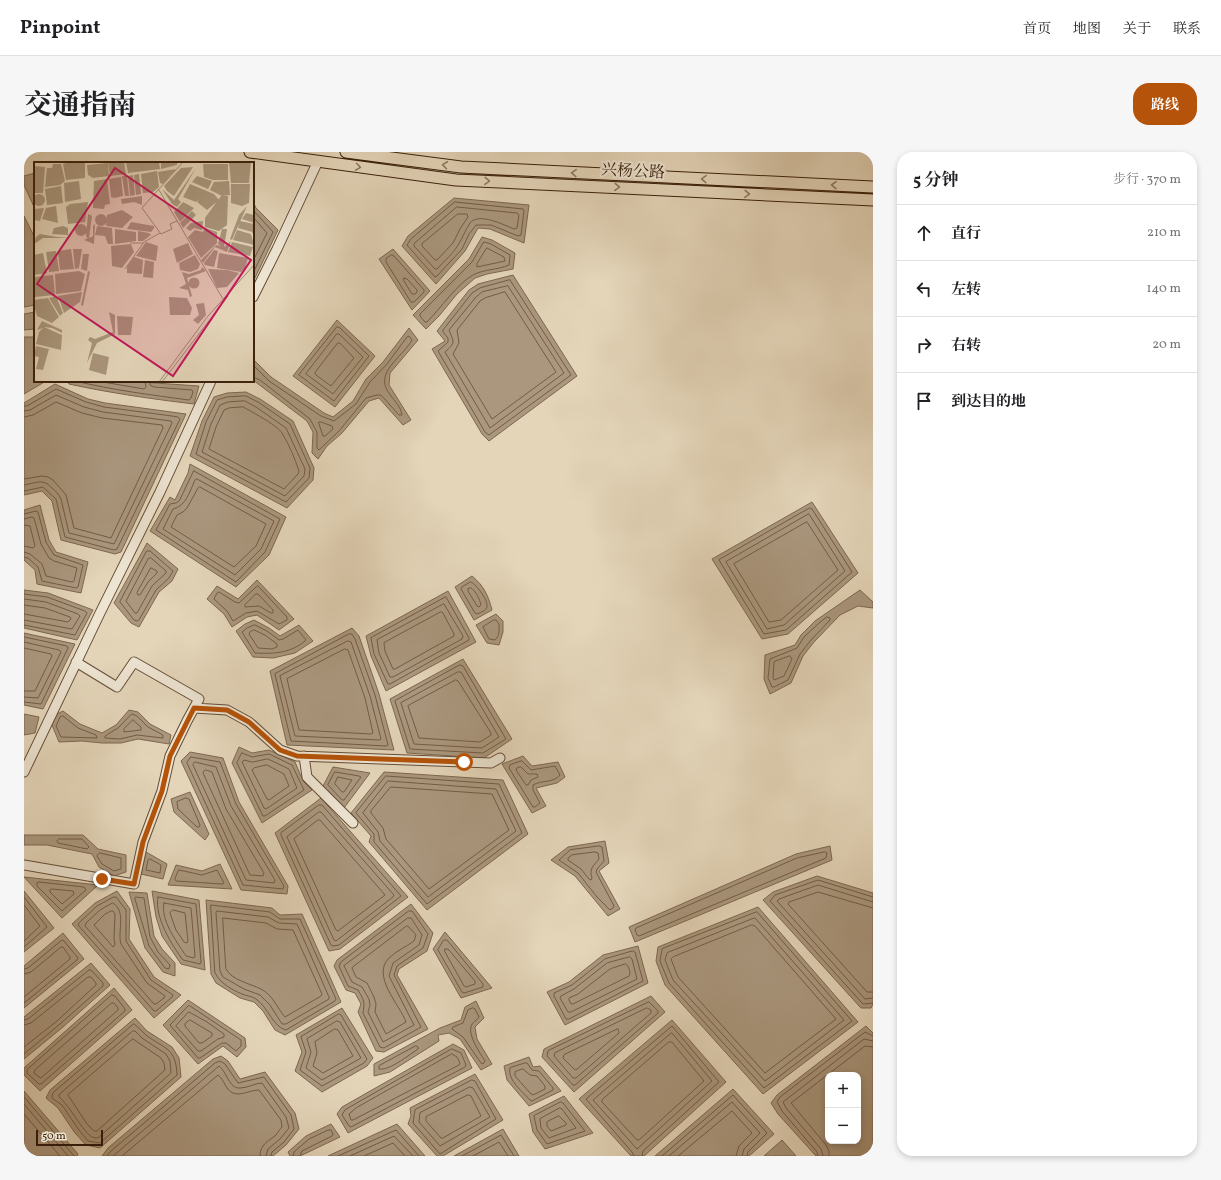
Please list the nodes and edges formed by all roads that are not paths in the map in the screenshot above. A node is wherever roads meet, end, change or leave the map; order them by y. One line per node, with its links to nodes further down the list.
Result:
1 (250, 152): 3 (main road, 兴杨公路)
2 (346, 152): 4 (main road, 兴杨公路, one-way to 2)
3 (318, 161): 5 (main road, 兴杨公路, one-way to 5); 6 (street)
4 (873, 187)
5 (873, 200)
6 (254, 295)
7 (211, 382): 8 (street)
8 (76, 662): 9 (street); 12 (street)
9 (194, 708): 10 (street); 14 (street)
10 (304, 756): 11 (street); 13 (street)
11 (500, 758)
12 (24, 772)
13 (353, 823)
14 (24, 865)

